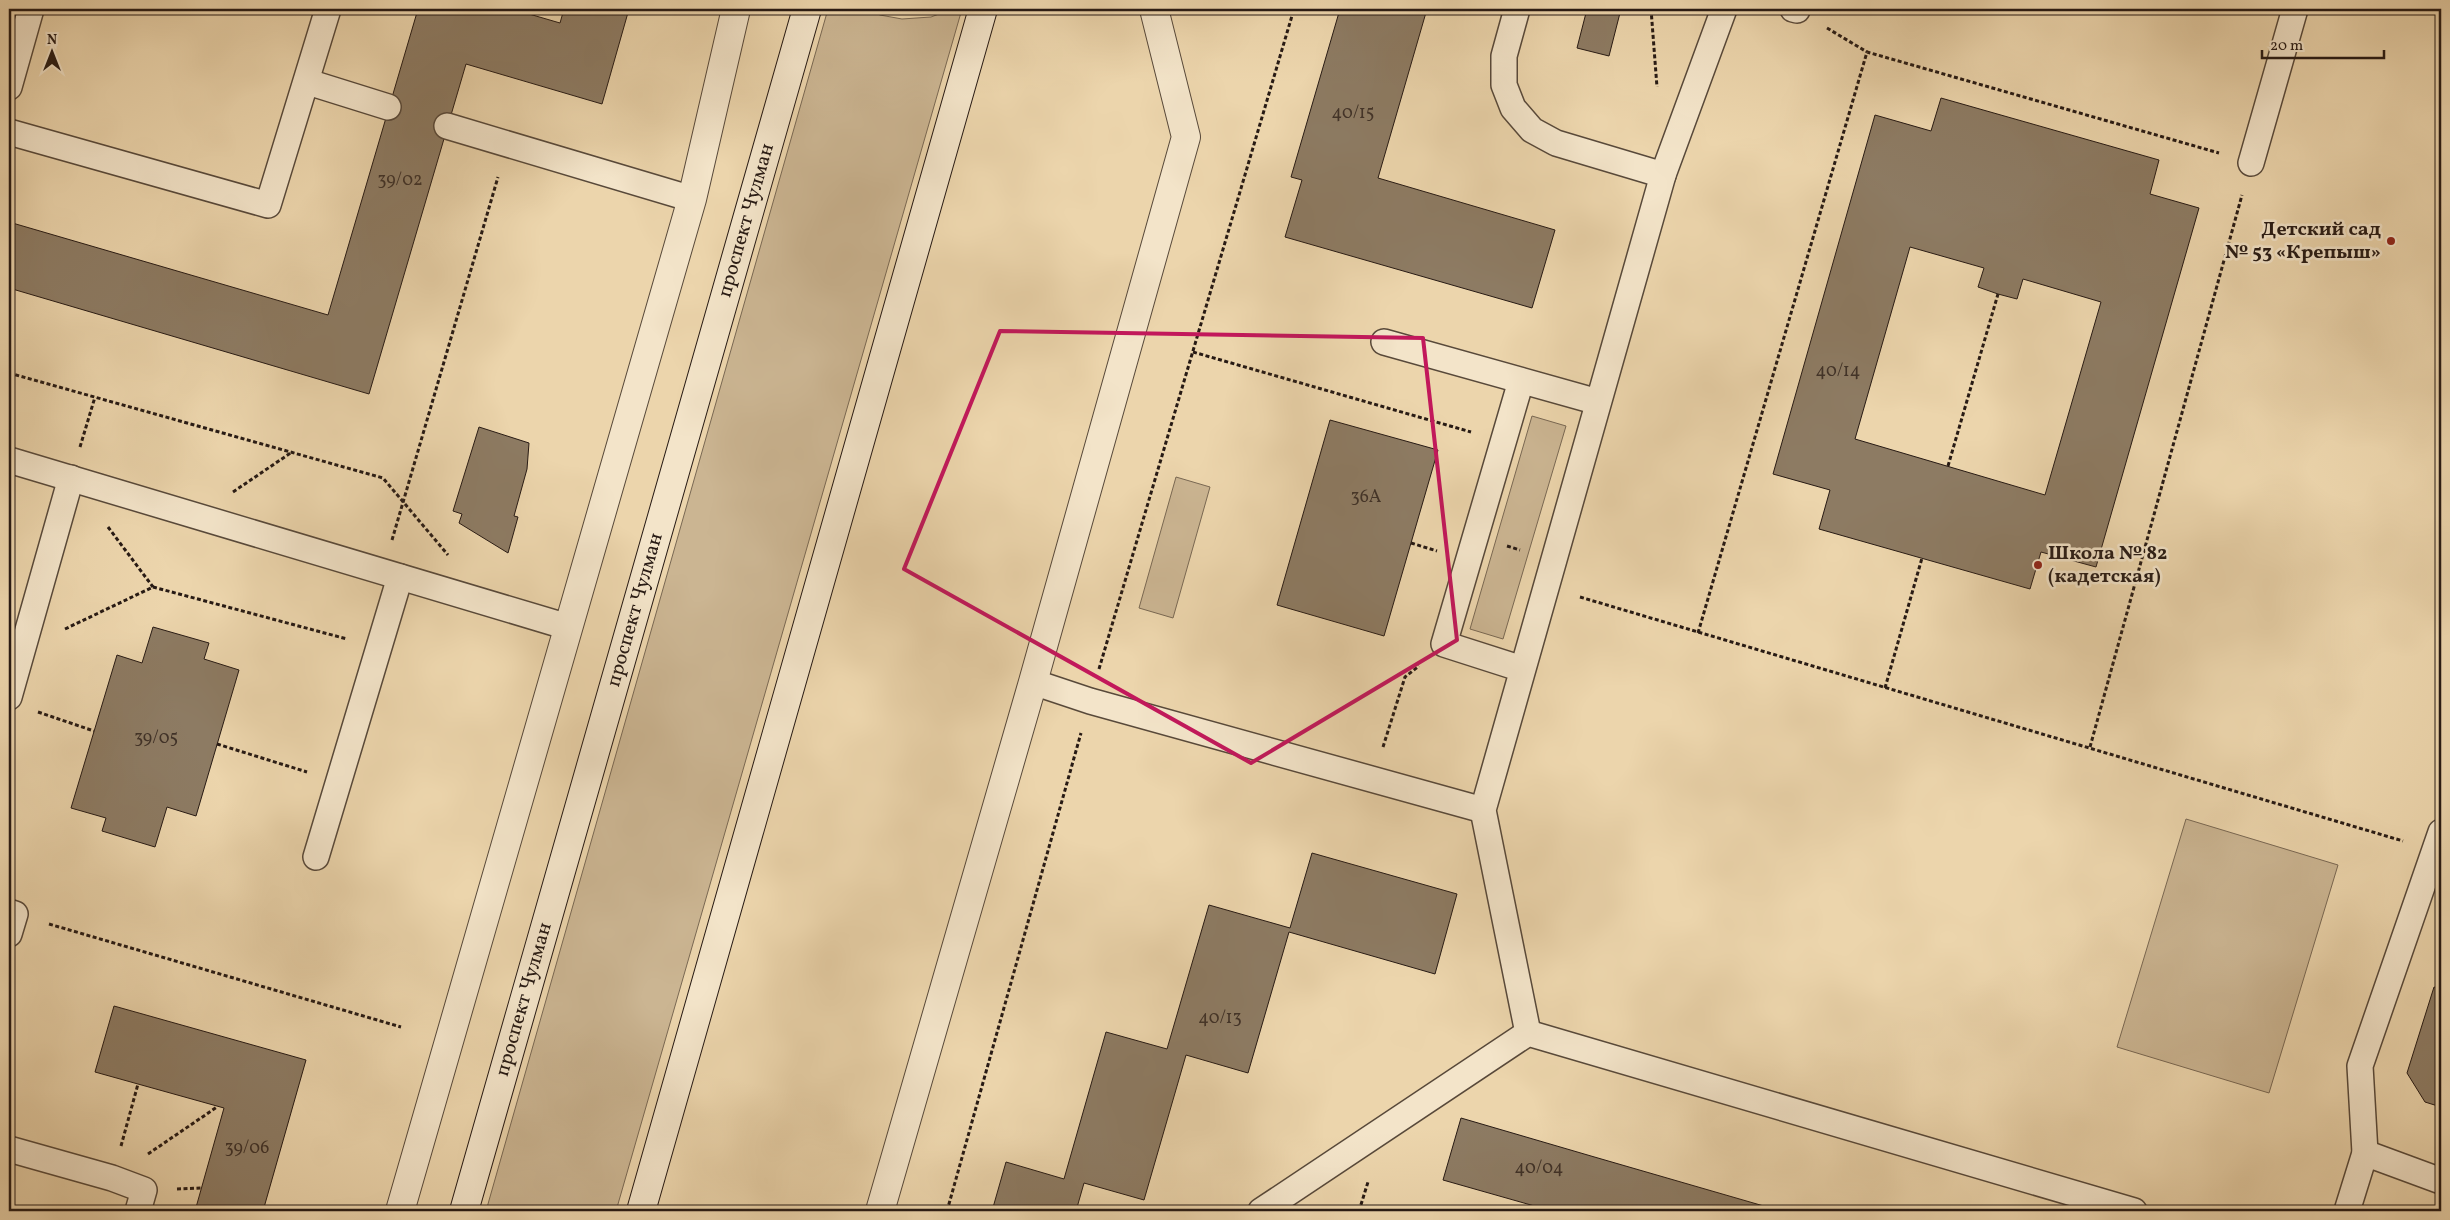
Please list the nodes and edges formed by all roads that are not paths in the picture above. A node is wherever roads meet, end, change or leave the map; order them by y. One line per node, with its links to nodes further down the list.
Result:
1 (31, 9): 11 (lane)
2 (328, 9): 10 (lane)
3 (736, 9): 17 (street)
4 (807, 9): 37 (street, проспект Чулман)
5 (983, 9): 38 (street)
6 (1154, 9): 26 (street)
7 (1517, 9): 16 (lane)
8 (1724, 9): 16 (lane)
9 (2295, 9): 15 (lane)
10 (308, 82): 12 (lane); 14 (lane)
11 (9, 87)
12 (388, 107)
13 (447, 126): 17 (lane)
14 (9, 132)
15 (2251, 163)
16 (1663, 175): 20 (lane)
17 (692, 199): 24 (street)
18 (1384, 342): 19 (lane)
19 (1520, 380): 20 (lane); 25 (lane)
20 (1598, 402): 25 (lane)
21 (9, 460): 22 (lane)
22 (71, 478): 23 (lane); 27 (lane)
23 (391, 574): 24 (lane); 30 (lane)
24 (568, 627): 36 (street)
25 (1522, 669): 28 (lane)
26 (1033, 682): 28 (lane); 39 (street)
27 (9, 697)
28 (1483, 810): 31 (lane)
29 (2438, 842): 33 (lane)
30 (316, 858)
31 (1528, 1033): 40 (lane); 41 (lane)
32 (9, 1149): 35 (lane)
33 (2365, 1153): 34 (lane); 42 (lane)
34 (2441, 1181)
35 (138, 1211)
36 (400, 1211)
37 (464, 1211)
38 (641, 1211)
39 (880, 1211)
40 (1261, 1211)
41 (2134, 1211)
42 (2347, 1211)

